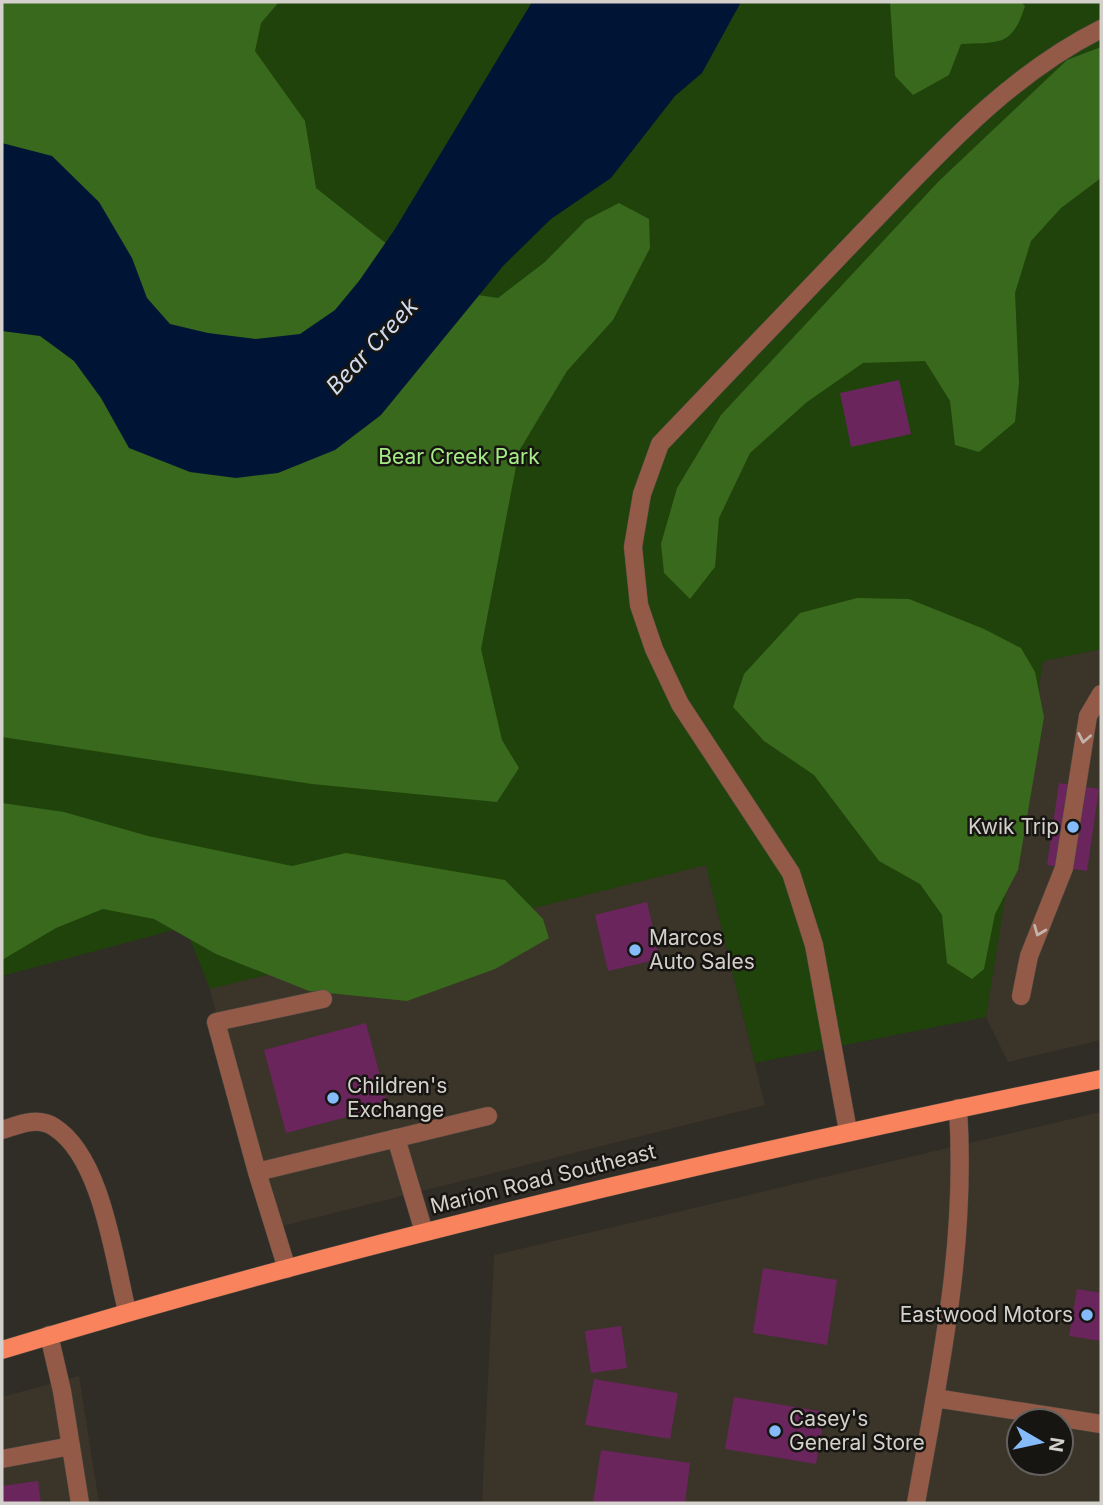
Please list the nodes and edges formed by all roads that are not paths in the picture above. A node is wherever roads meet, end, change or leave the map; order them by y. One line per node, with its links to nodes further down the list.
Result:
1 (1101, 29): 9 (street)
2 (1101, 694): 3 (street, one-way to 3)
3 (1021, 996)
4 (323, 999): 11 (street)
5 (1101, 1079): 6 (main road, Marion Road Southeast)
6 (958, 1108): 9 (main road, Marion Road Southeast); 17 (street)
7 (488, 1116): 10 (street)
8 (2, 1130): 14 (street)
9 (848, 1131): 12 (main road, Marion Road Southeast)
10 (396, 1138): 11 (street); 12 (street)
11 (257, 1172): 13 (street)
12 (424, 1232): 13 (main road, Marion Road Southeast)
13 (287, 1269): 14 (main road, Marion Road Southeast)
14 (127, 1311): 15 (main road, Marion Road Southeast)
15 (49, 1335): 16 (main road, Marion Road Southeast); 19 (street)
16 (2, 1350)
17 (934, 1398): 18 (street); 22 (street)
18 (1101, 1424)
19 (71, 1446): 20 (street); 21 (street)
20 (2, 1459)
21 (80, 1503)
22 (916, 1503)

